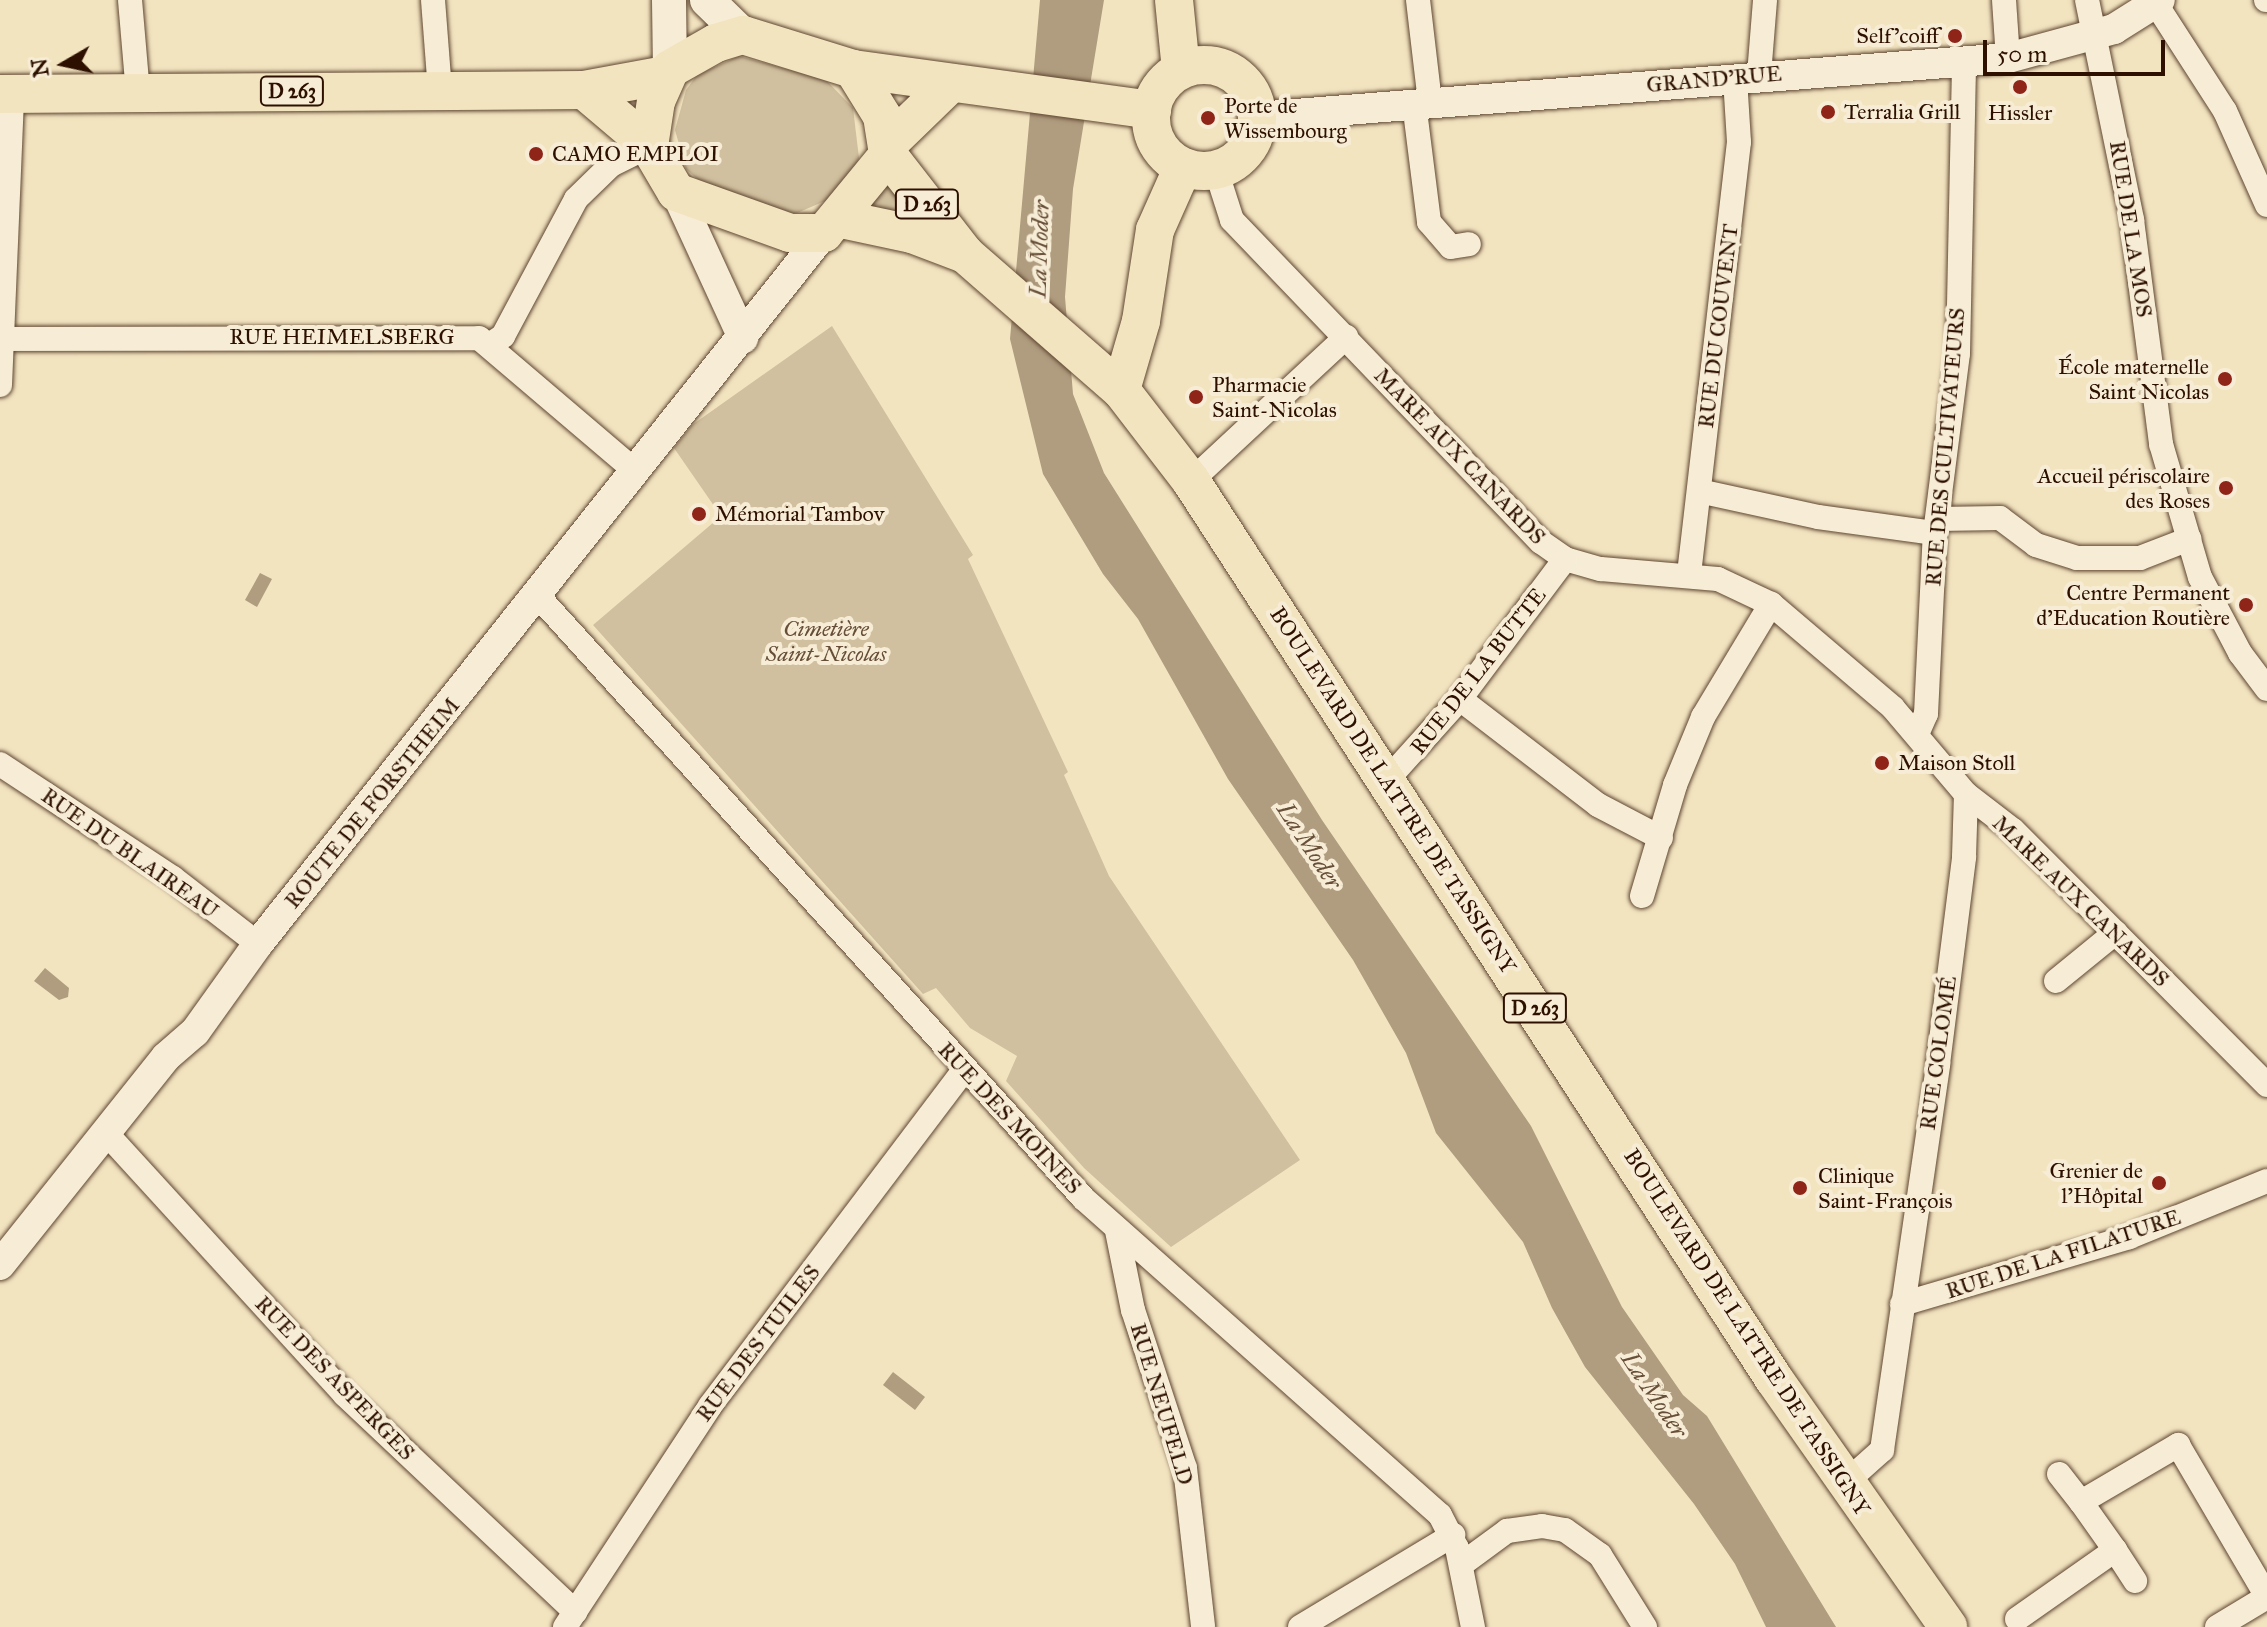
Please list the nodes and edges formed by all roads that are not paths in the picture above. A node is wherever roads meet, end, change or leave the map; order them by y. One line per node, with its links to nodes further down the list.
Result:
1 (130, 0): 22 (street)
2 (433, 0): 20 (street)
3 (669, 0): 17 (main road)
4 (707, 0): 11 (main road)
5 (1174, 0): 16 (main road)
6 (1418, 0): 24 (street)
7 (1765, 0): 18 (street, RUE DU COUVENT)
8 (2004, 0): 13 (street)
9 (2087, 0): 12 (street, RUE DE LA MOS)
10 (2158, 2): 12 (street, GRAND'RUE); 31 (street)
11 (743, 35): 15 (main road); 17 (main road)
12 (2095, 35): 13 (street, GRAND'RUE); 45 (street, RUE DE LA MOS)
13 (2008, 58): 14 (street, GRAND'RUE)
14 (1964, 61): 18 (street, GRAND'RUE); 44 (street, RUE DES CULTIVATEURS)
15 (853, 69): 19 (main road); 28 (main road)
16 (1181, 70): 25 (main road); 26 (main road)
17 (668, 72): 21 (main road, D 263); 27 (main road)
18 (1747, 76): 24 (street, GRAND'RUE); 43 (street, RUE DU COUVENT)
19 (967, 85): 25 (main road); 28 (main road)
20 (440, 90): 21 (main road, D 263); 22 (main road, D 263)
21 (584, 90): 27 (main road)
22 (138, 93): 23 (main road, D 263)
23 (6, 94): 37 (street)
24 (1422, 102): 26 (street, GRAND'RUE); 33 (street)
25 (1152, 110): 29 (main road)
26 (1257, 117): 29 (main road)
27 (649, 145): 30 (main road); 38 (street)
28 (889, 149): 32 (main road); 34 (main road, D 263)
29 (1199, 168): 35 (street, MARE AUX CANARDS); 40 (main road)
30 (676, 192): 32 (main road); 36 (street)
31 (2267, 205)
32 (832, 226): 34 (main road, D 263); 36 (street, ROUTE DE FORSTHEIM)
33 (1469, 244)
34 (971, 258): 40 (main road, D 263)
35 (1346, 337): 42 (street); 46 (street, MARE AUX CANARDS)
36 (743, 338): 41 (street, ROUTE DE FORSTHEIM)
37 (2, 339): 38 (street, RUE HEIMELSBERG); 39 (street)
38 (489, 345): 41 (street)
39 (0, 385)
40 (1121, 390): 42 (main road, BOULEVARD DE LATTRE DE TASSIGNY / D 263)
41 (635, 471): 48 (street, ROUTE DE FORSTHEIM)
42 (1191, 481): 54 (main road, BOULEVARD DE LATTRE DE TASSIGNY / D 263)
43 (1699, 491): 44 (street); 47 (street, RUE DU COUVENT)
44 (1936, 526): 45 (street); 52 (street, RUE DES CULTIVATEURS)
45 (2189, 539): 50 (street, RUE DE LA MOS)
46 (1565, 559): 47 (street, MARE AUX CANARDS); 51 (street, RUE DE LA BUTTE)
47 (1689, 574): 49 (street, MARE AUX CANARDS)
48 (538, 596): 59 (street, ROUTE DE FORSTHEIM); 61 (street, RUE DES MOINES)
49 (1771, 604): 52 (street, MARE AUX CANARDS); 56 (street)
50 (2267, 689)
51 (1460, 699): 54 (street, RUE DE LA BUTTE); 56 (street)
52 (1917, 734): 55 (street, MARE AUX CANARDS)
53 (0, 764): 59 (street, RUE DU BLAIREAU)
54 (1387, 780): 69 (main road, BOULEVARD DE LATTRE DE TASSIGNY / D 263)
55 (1966, 794): 58 (street, MARE AUX CANARDS); 67 (street, RUE COLOMÉ)
56 (1661, 838): 57 (street)
57 (1642, 896)
58 (2116, 932): 60 (street); 62 (street, MARE AUX CANARDS)
59 (258, 944): 63 (street, ROUTE DE FORSTHEIM)
60 (2056, 981)
61 (965, 1069): 65 (street, RUE DES MOINES); 77 (street, RUE DES TUILES)
62 (2267, 1085)
63 (107, 1134): 66 (street, ROUTE DE FORSTHEIM); 77 (street, RUE DES ASPERGES)
64 (2267, 1181): 67 (street, RUE DE LA FILATURE)
65 (1117, 1231): 71 (street, RUE DES MOINES); 78 (street, RUE NEUFELD)
66 (0, 1265)
67 (1902, 1304): 69 (street, RUE COLOMÉ)
68 (2059, 1474): 70 (street)
69 (1844, 1484): 82 (main road, BOULEVARD DE LATTRE DE TASSIGNY / D 263)
70 (2081, 1502): 72 (street); 75 (street)
71 (1453, 1535): 73 (street, RUE DES MOINES); 79 (street)
72 (2115, 1550): 74 (street); 76 (street)
73 (1462, 1564): 80 (street, RUE DES MOINES); 81 (street)
74 (2135, 1581)
75 (2267, 1597): 83 (street)
76 (2017, 1619)
77 (570, 1620)
78 (1203, 1627)
79 (1300, 1627)
80 (1473, 1627)
81 (1645, 1627)
82 (1948, 1627)
83 (2217, 1627)

